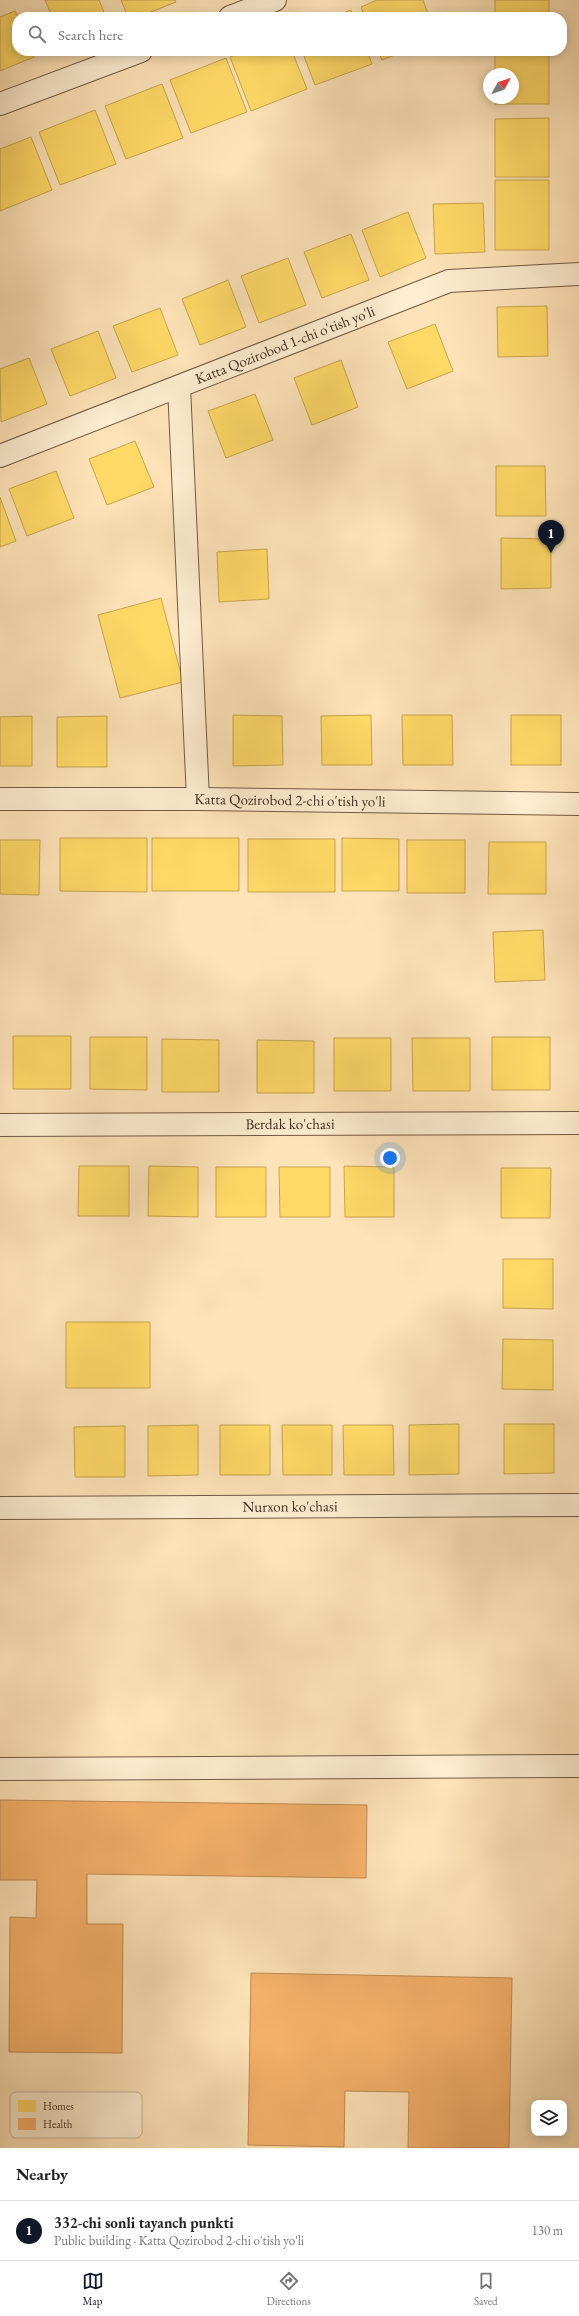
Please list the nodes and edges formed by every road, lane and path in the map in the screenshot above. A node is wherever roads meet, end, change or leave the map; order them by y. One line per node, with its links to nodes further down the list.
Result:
1 (275, 0): 2 (street)
2 (243, 12)
3 (128, 56): 4 (street)
4 (0, 104)
5 (579, 274): 6 (street, Katta Qozirobod 1-chi o'tish yo'li)
6 (179, 387): 7 (street, Katta Qozirobod 1-chi o'tish yo'li); 9 (street)
7 (0, 456)
8 (0, 799): 9 (street, Katta Qozirobod 2-chi o'tish yo'li)
9 (198, 799): 10 (street, Katta Qozirobod 2-chi o'tish yo'li)
10 (579, 804)
11 (579, 1123): 12 (street, Berdak ko'chasi)
12 (0, 1124)
13 (579, 1505): 14 (street, Nurxon ko'chasi)
14 (0, 1508)
15 (579, 1766): 16 (street)
16 (0, 1769)

